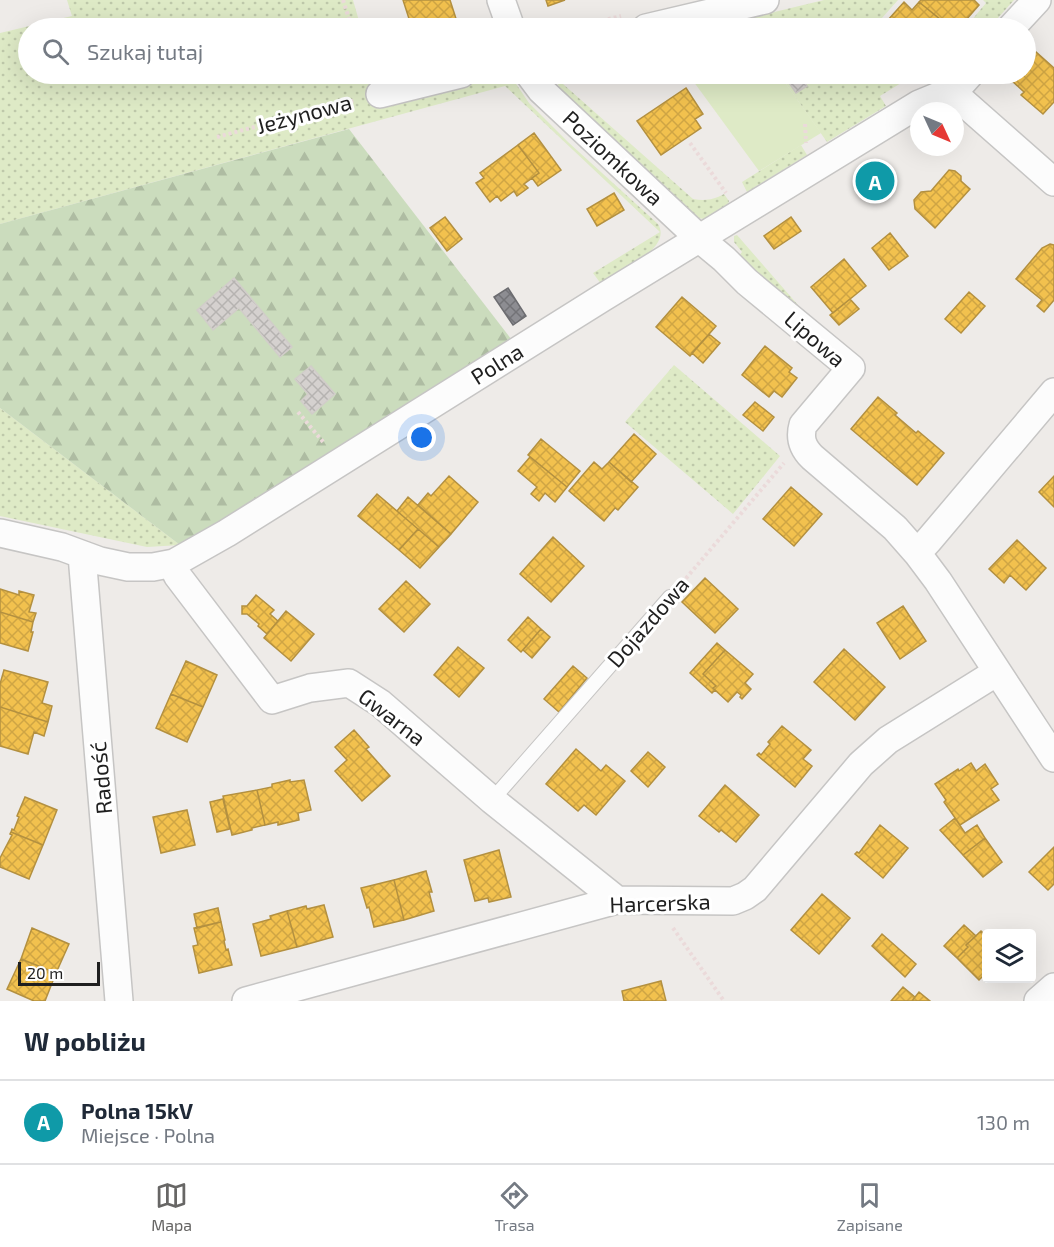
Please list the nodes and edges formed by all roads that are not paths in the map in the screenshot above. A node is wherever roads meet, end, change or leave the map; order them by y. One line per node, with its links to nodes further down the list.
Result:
1 (501, 0): 4 (street)
2 (765, 0): 5 (street)
3 (1037, 0): 6 (street)
4 (507, 18)
5 (688, 18)
6 (1020, 18)
7 (420, 84): 11 (street, Jeżynowa)
8 (537, 84): 13 (street, Poziomkowa)
9 (961, 84): 10 (street, Polna)
10 (952, 93): 12 (street); 13 (street, Polna)
11 (380, 94)
12 (1054, 182)
13 (700, 239): 16 (street, Lipowa); 17 (street, Polna)
14 (1054, 392): 16 (street)
15 (0, 533): 17 (street, Polna)
16 (917, 553): 20 (street)
17 (82, 555): 25 (street, Radość)
18 (177, 575): 22 (street, Gwarna)
19 (670, 597): 22 (lane, Dojazdowa)
20 (997, 672): 21 (street); 23 (street, Harcerska)
21 (1054, 758)
22 (492, 800): 23 (street, Gwarna)
23 (617, 900): 26 (street, Harcerska)
24 (1054, 987): 27 (street)
25 (119, 1001)
26 (246, 1001)
27 (1038, 1001)

